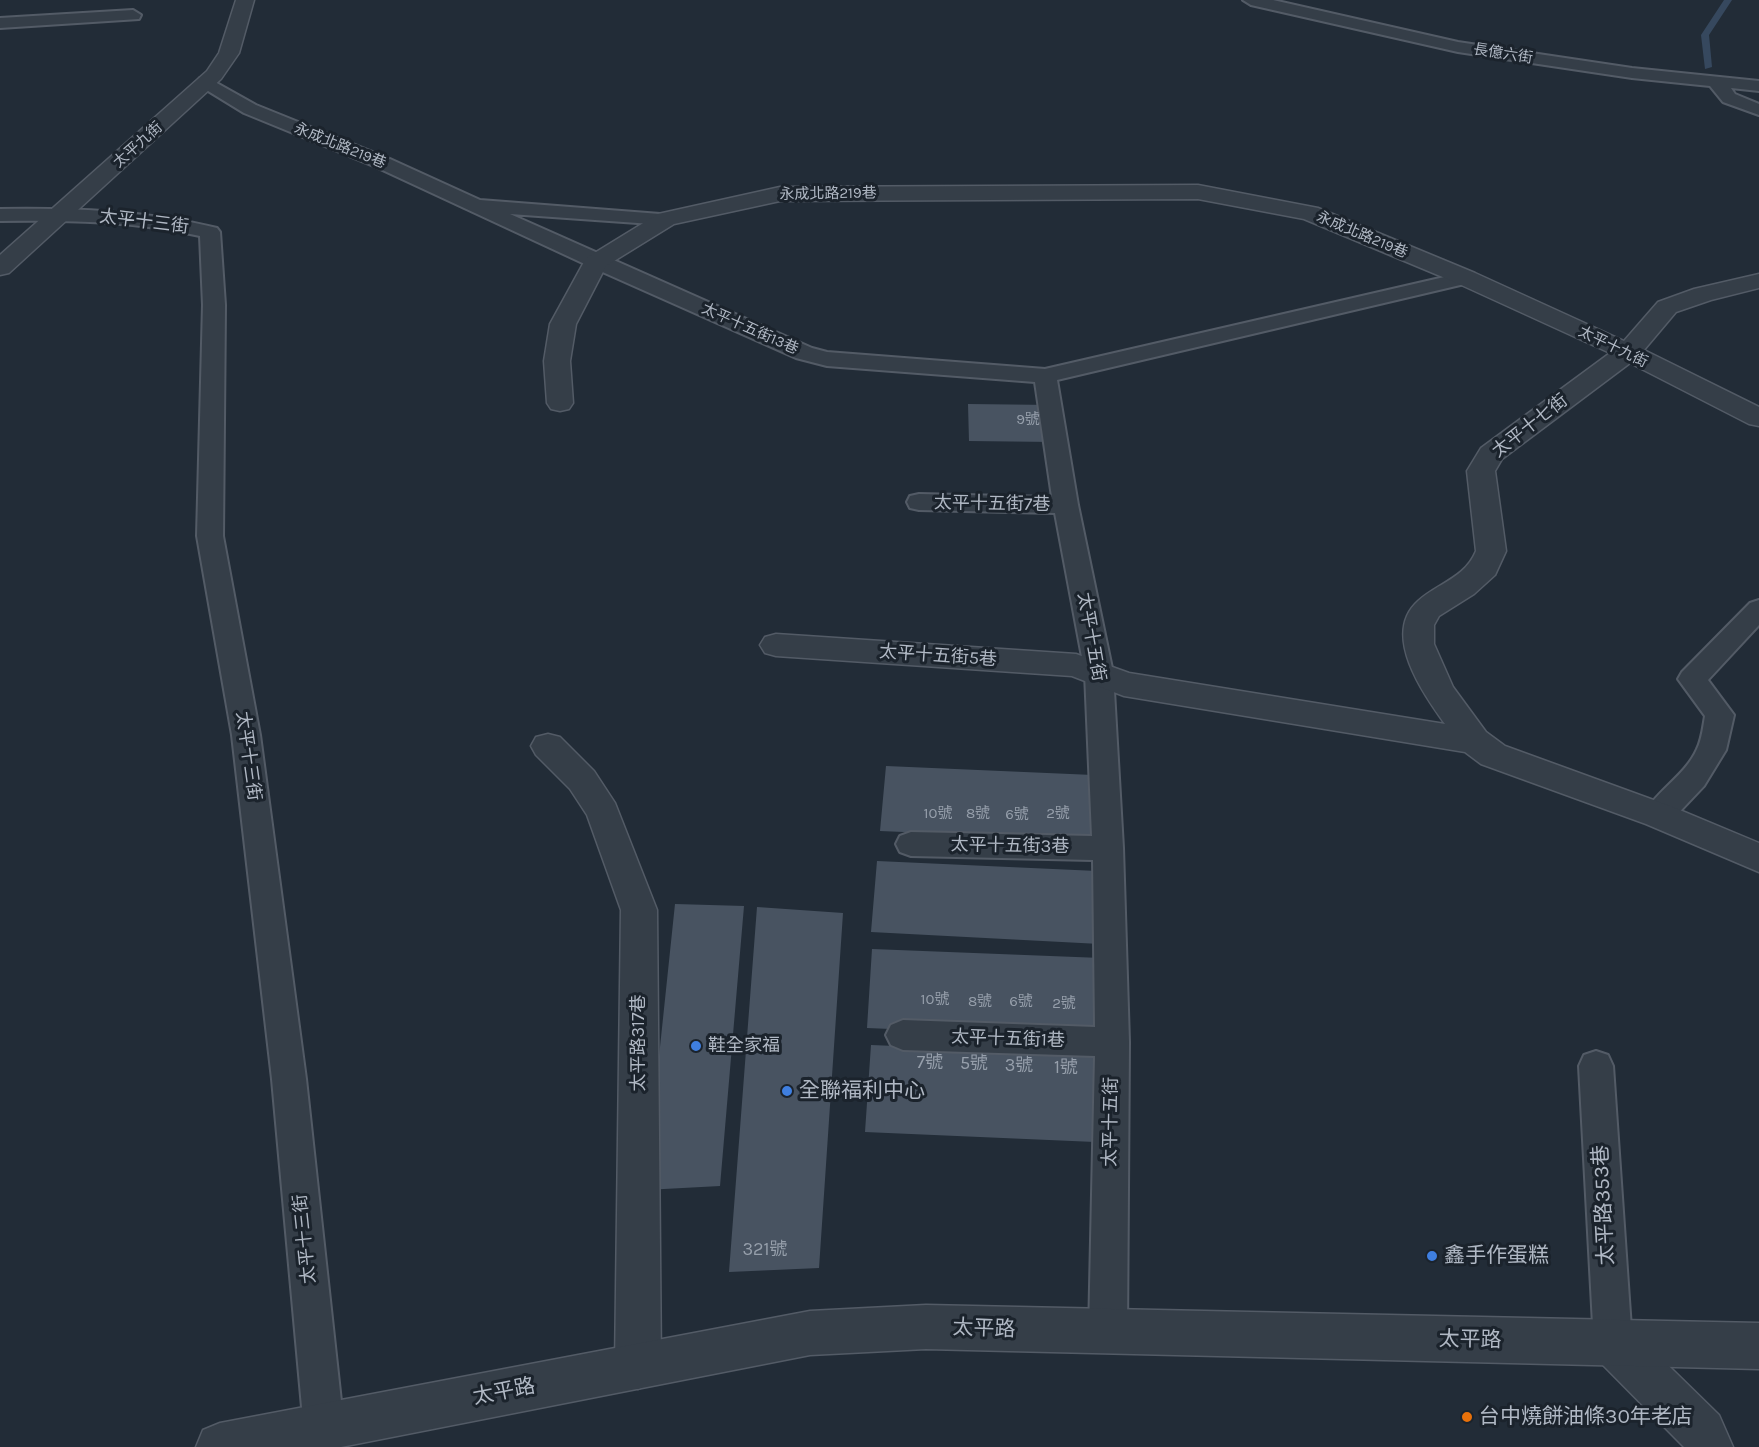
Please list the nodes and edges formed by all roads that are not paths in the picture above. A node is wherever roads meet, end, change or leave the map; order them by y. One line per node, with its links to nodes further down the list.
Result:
1 (245, 0): 5 (street, 太平九街)
2 (1251, 0): 6 (lane, 長億六街)
3 (133, 15): 4 (lane)
4 (0, 22)
5 (206, 82): 9 (lane, 永成北路219巷); 10 (street, 太平九街)
6 (1717, 83): 7 (lane, 長億六街); 8 (lane)
7 (1759, 86)
8 (1759, 110)
9 (476, 206): 12 (lane, 永成北路219巷); 13 (lane, 太平十五街13巷)
10 (62, 213): 11 (lane); 14 (street, 太平九街); 39 (lane, 太平十三街)
11 (0, 215)
12 (666, 219): 13 (street); 15 (street, 永成北路219巷)
13 (596, 262): 18 (lane, 太平十五街13巷); 19 (street)
14 (0, 268)
15 (1466, 278): 17 (street, 太平十九街); 18 (lane)
16 (1759, 281): 17 (street, 太平十七街)
17 (1628, 352): 20 (street, 太平十九街); 26 (street, 太平十七街)
18 (1046, 376): 22 (lane, 太平十五街)
19 (560, 403)
20 (1759, 418)
21 (919, 502): 22 (lane, 太平十五街7巷)
22 (1066, 505): 25 (lane, 太平十五街)
23 (1759, 609): 28 (lane)
24 (776, 645): 25 (street, 太平十五街5巷)
25 (1099, 673): 26 (street, 太平十七街); 30 (lane, 太平十五街)
26 (1473, 741): 28 (street, 太平十七街)
27 (548, 746): 38 (street, 太平路317巷)
28 (1658, 815): 31 (street, 太平十七街)
29 (911, 844): 30 (lane, 太平十五街3巷)
30 (1108, 848): 33 (lane, 太平十五街)
31 (1759, 858)
32 (903, 1035): 33 (lane, 太平十五街1巷)
33 (1112, 1042): 35 (lane, 太平十五街)
34 (1596, 1066): 36 (lane, 太平路353巷)
35 (1108, 1332): 36 (street, 太平路); 38 (street, 太平路)
36 (1613, 1343): 37 (street, 太平路); 41 (street)
37 (1759, 1346)
38 (638, 1366): 39 (street, 太平路)
39 (324, 1429): 40 (street, 太平路)
40 (220, 1447)
41 (1709, 1447)

